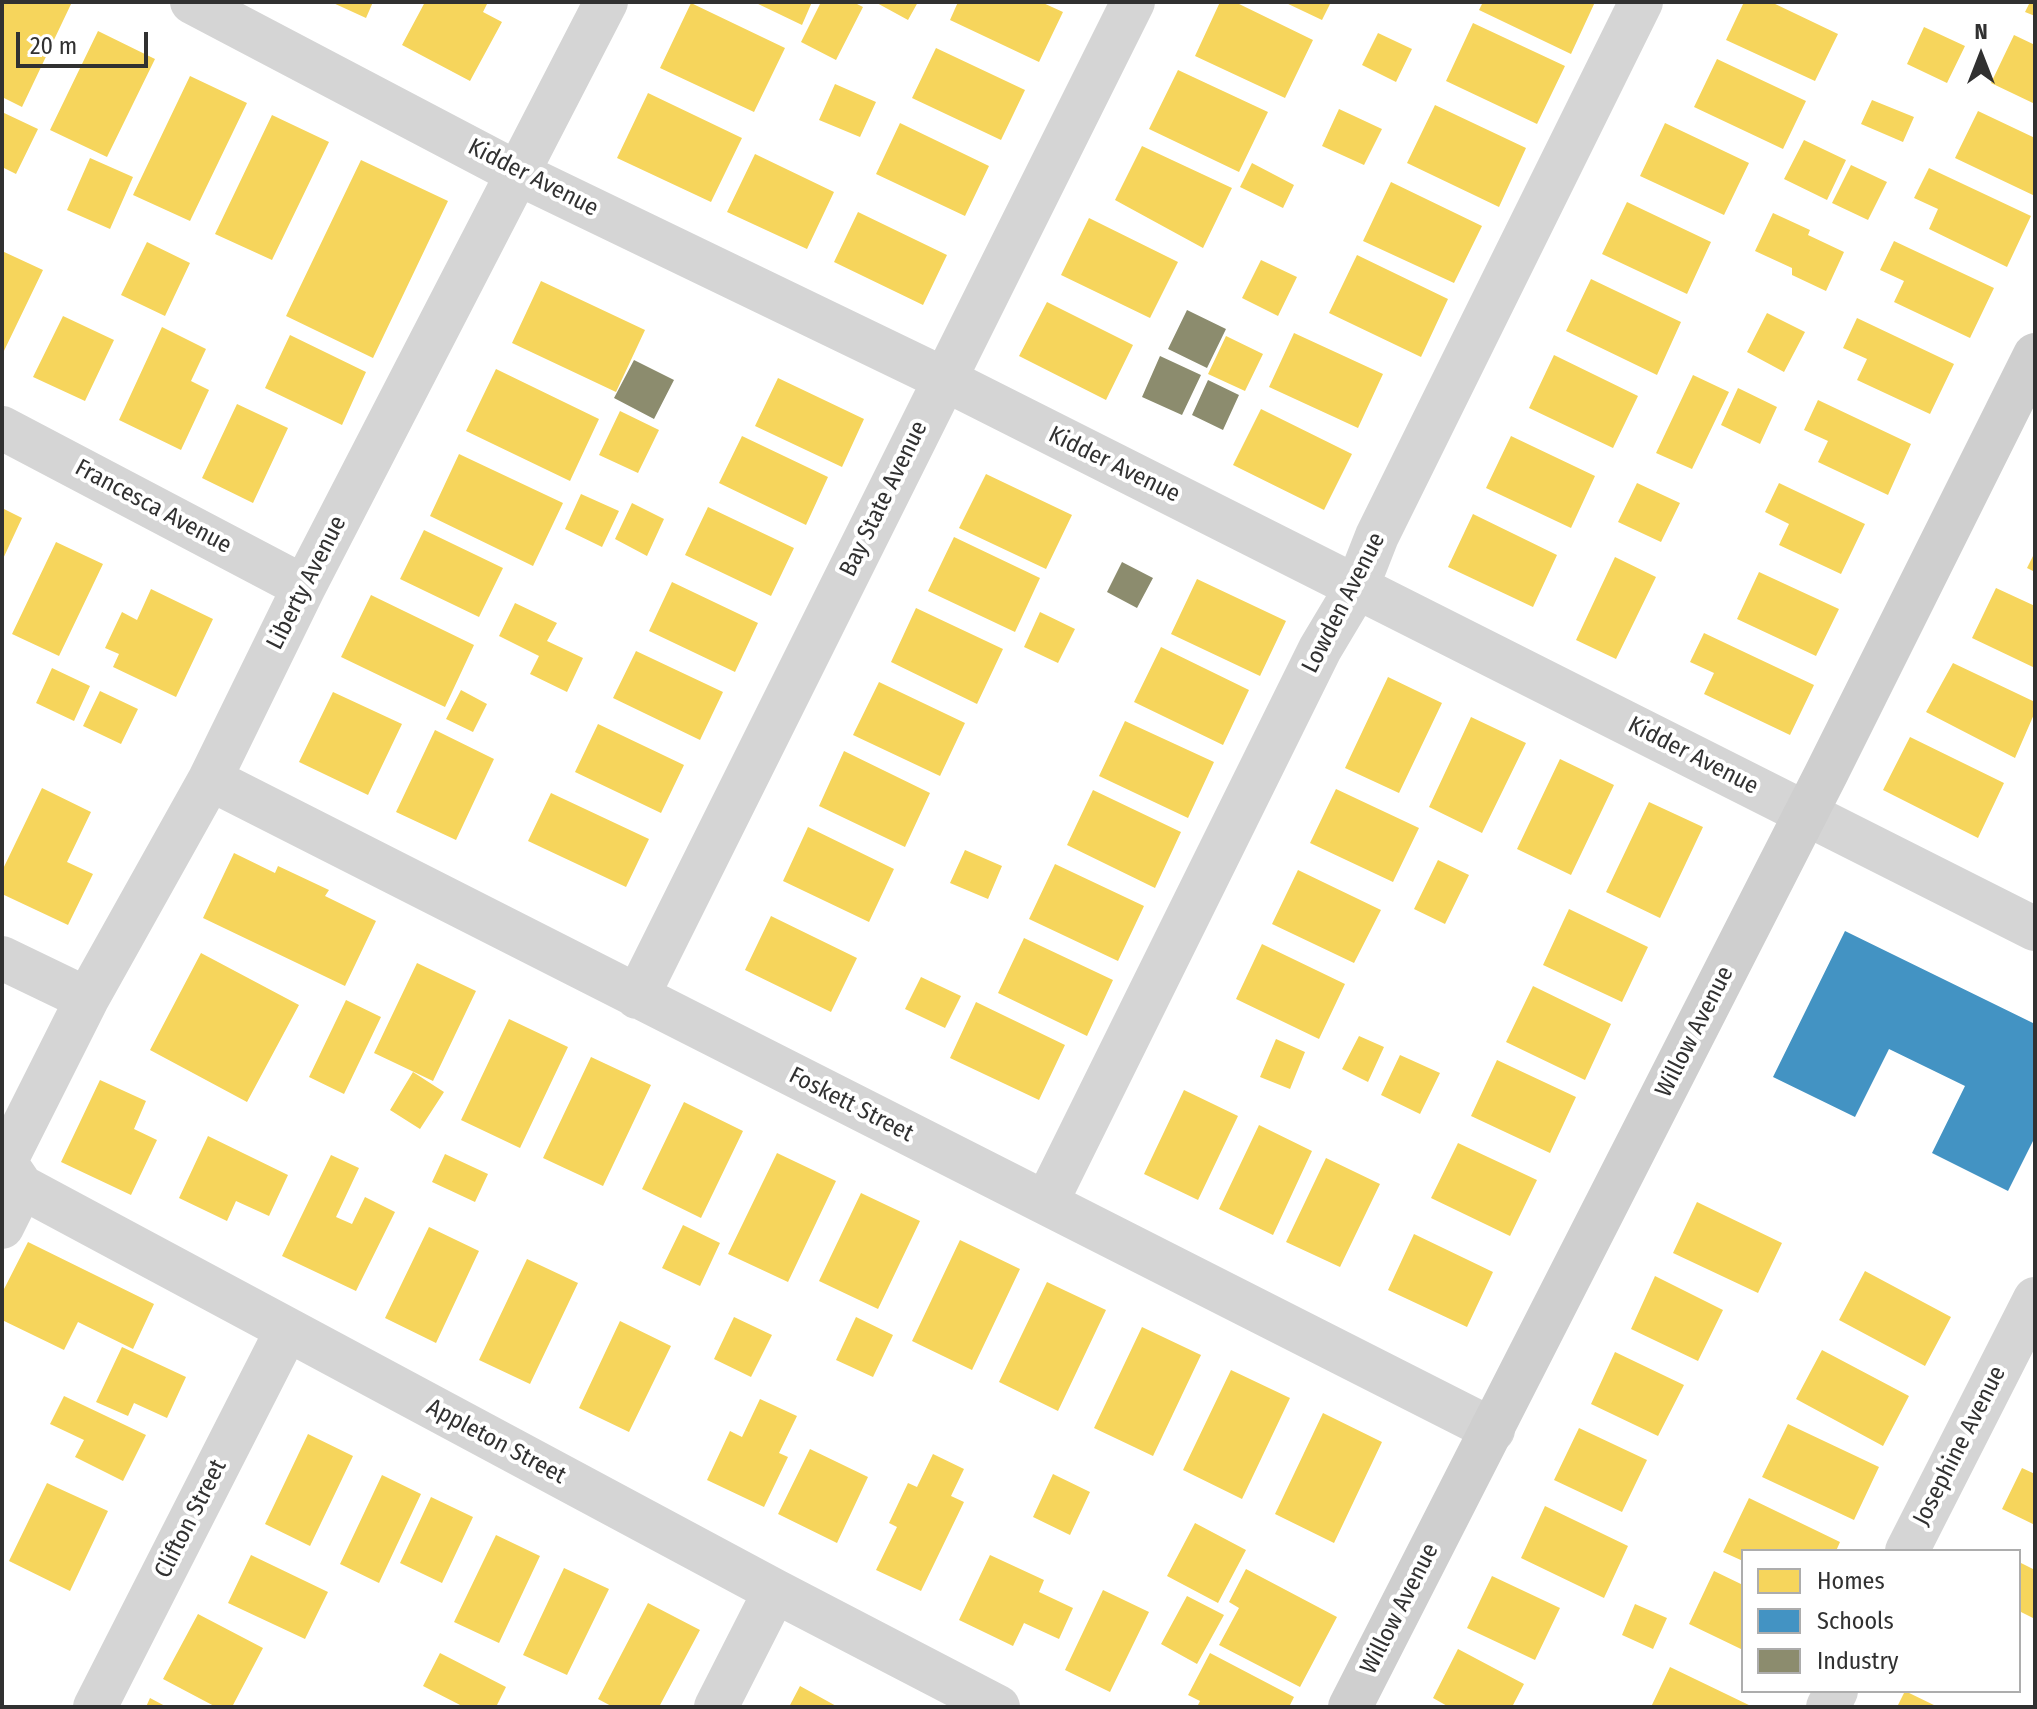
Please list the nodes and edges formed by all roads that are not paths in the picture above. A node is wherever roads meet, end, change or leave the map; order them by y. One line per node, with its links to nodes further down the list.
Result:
1 (192, 2): 5 (street, Kidder Avenue)
2 (606, 2): 5 (street, Liberty Avenue)
3 (1133, 2): 7 (street, Bay State Avenue)
4 (1641, 2): 10 (street, Lowden Avenue)
5 (517, 173): 7 (street, Kidder Avenue); 9 (street, Liberty Avenue)
6 (2035, 355): 12 (street, Willow Avenue)
7 (944, 379): 10 (street, Kidder Avenue); 15 (street, Bay State Avenue)
8 (2, 428): 9 (street, Francesca Avenue)
9 (304, 587): 11 (street, Liberty Avenue)
10 (1357, 587): 12 (street, Kidder Avenue); 18 (street, Lowden Avenue)
11 (210, 779): 15 (street, Foskett Street); 16 (street, Liberty Avenue)
12 (1805, 813): 13 (street, Kidder Avenue); 22 (street, Willow Avenue)
13 (2035, 929)
14 (2, 958): 16 (street)
15 (637, 997): 18 (street, Foskett Street)
16 (87, 999): 17 (street, Liberty Avenue)
17 (14, 1175): 19 (street, Liberty Avenue); 21 (street, Appleton Street)
18 (1046, 1203): 22 (street, Foskett Street)
19 (2, 1227)
20 (2035, 1299): 23 (street, Josephine Avenue)
21 (287, 1330): 24 (street, Appleton Street); 25 (street, Clifton Street)
22 (1493, 1430): 28 (street, Willow Avenue)
23 (1908, 1549)
24 (775, 1591): 26 (street); 27 (street, Appleton Street)
25 (95, 1707)
26 (716, 1707)
27 (998, 1707)
28 (1350, 1707)

